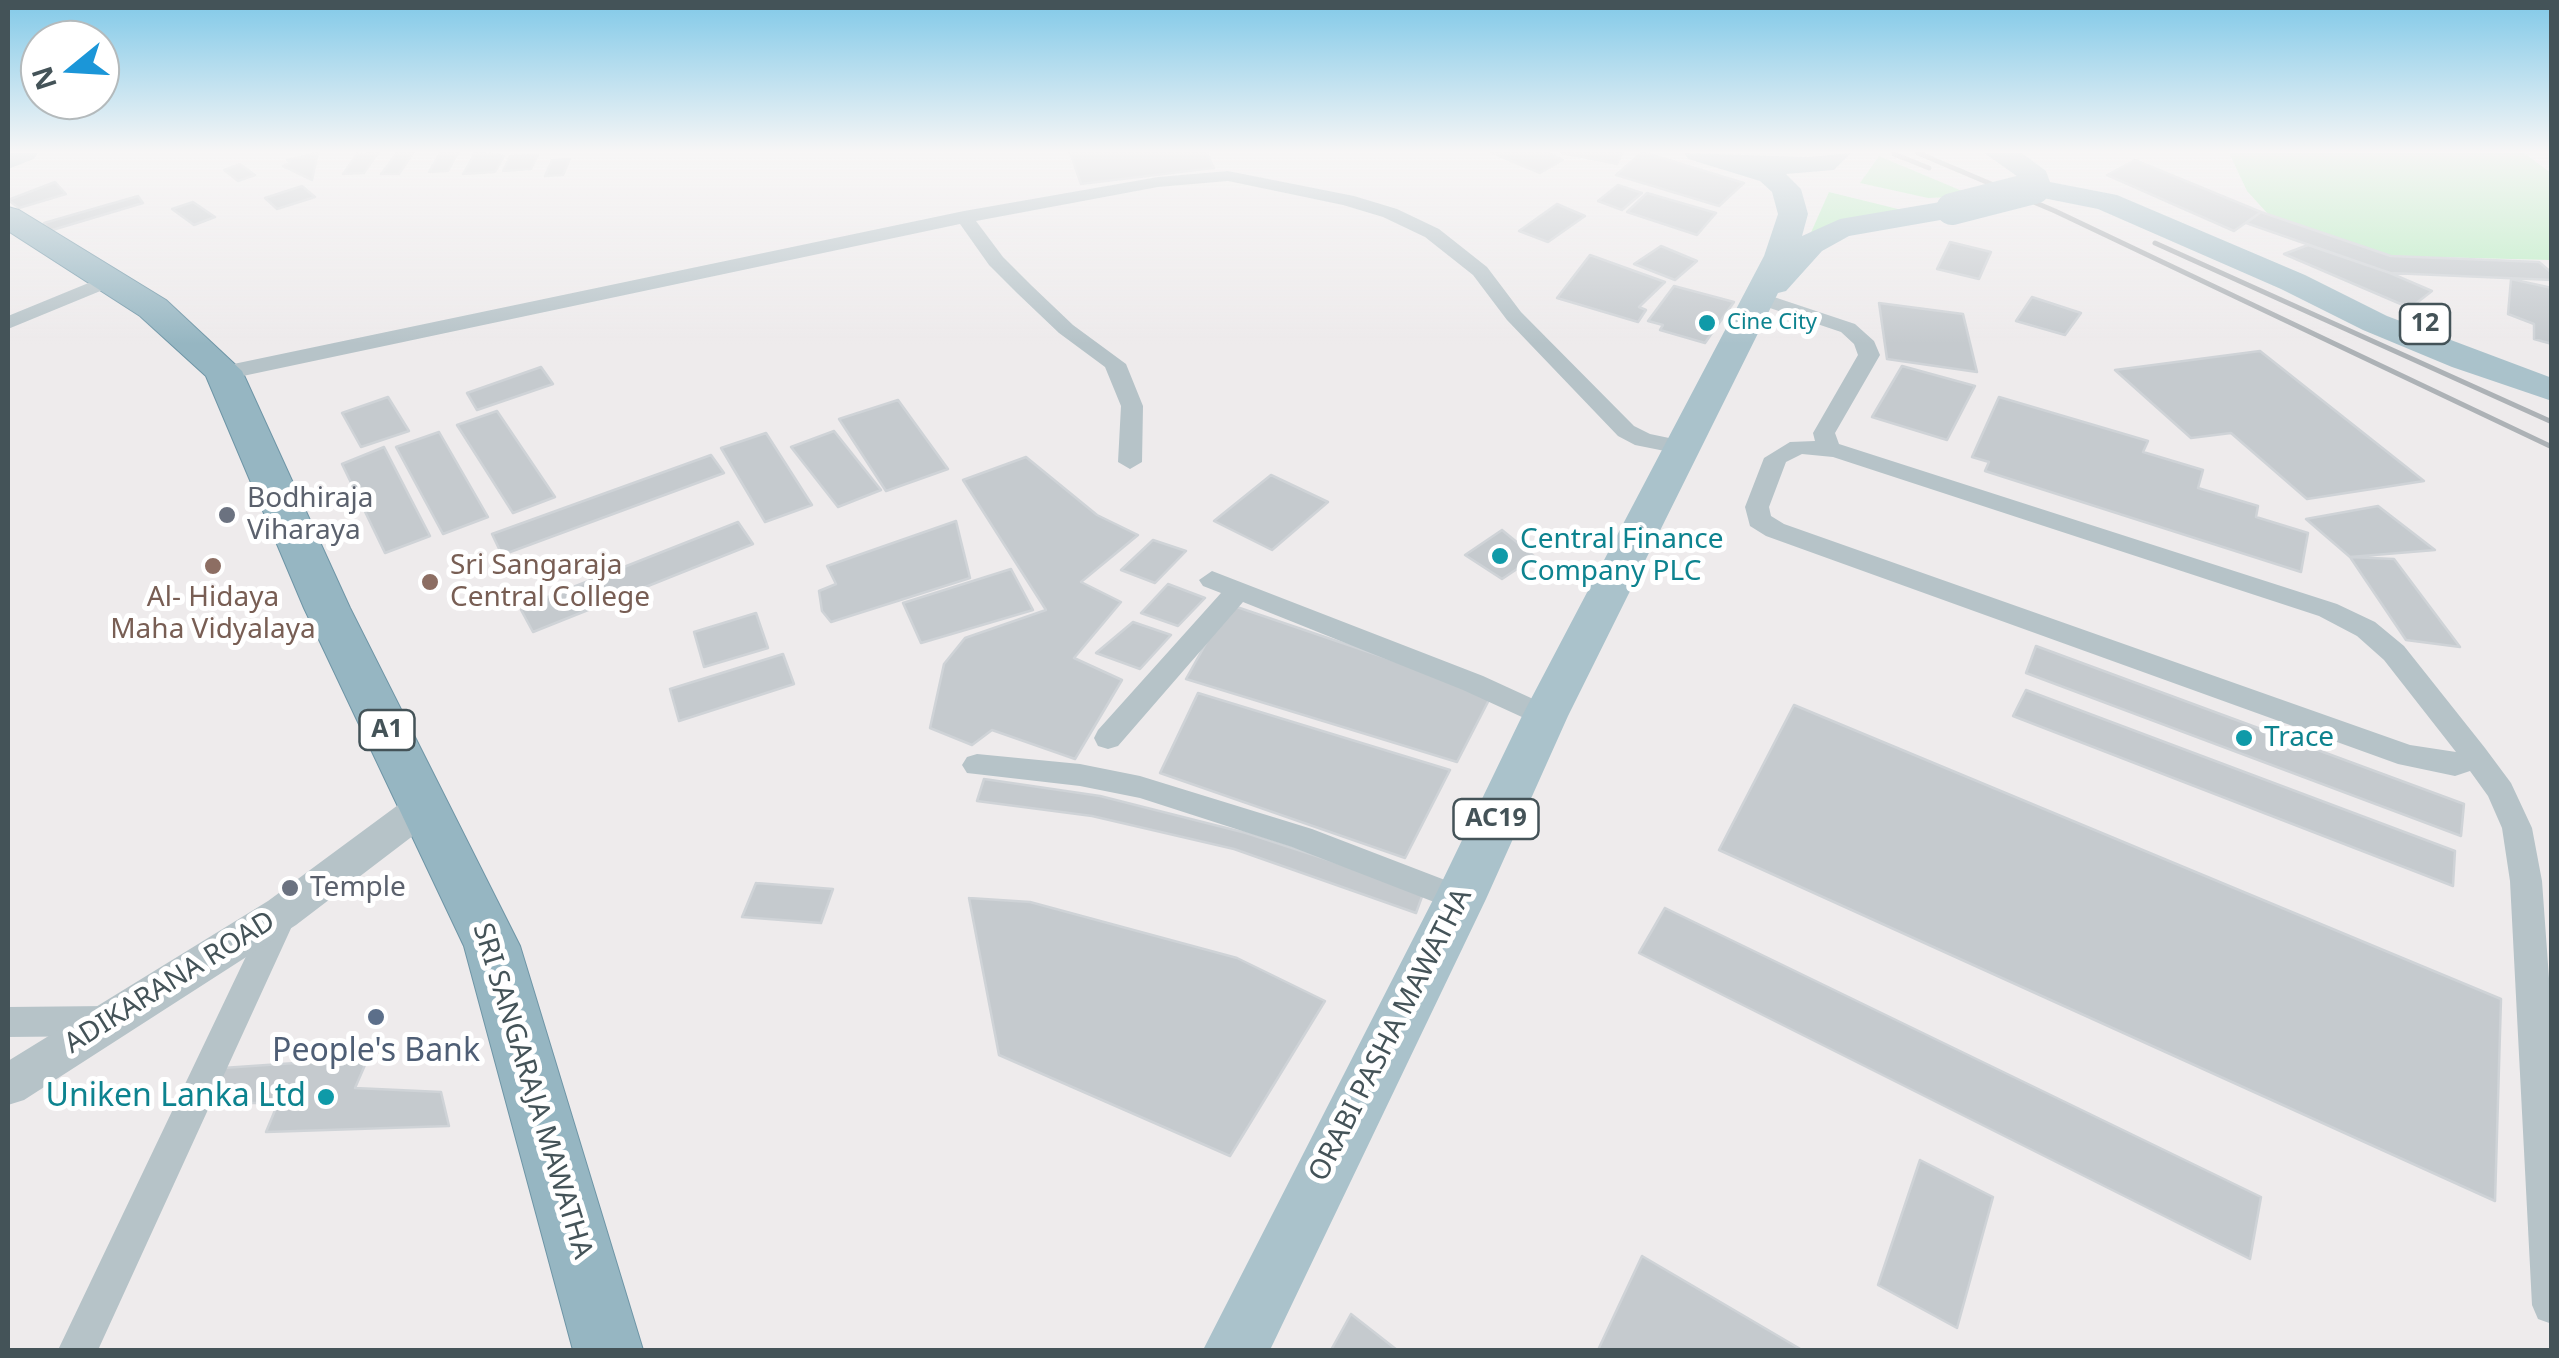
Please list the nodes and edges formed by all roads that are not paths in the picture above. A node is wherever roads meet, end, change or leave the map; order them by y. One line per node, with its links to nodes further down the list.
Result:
1 (967, 216): 7 (street)
2 (1396, 216): 17 (street)
3 (1792, 216): 10 (main road)
4 (1909, 216): 10 (main road, bridge)
5 (2143, 216): 12 (main road)
6 (2179, 216): 12 (main road, 12)
7 (964, 217): 14 (street); 18 (street)
8 (10, 222): 9 (highway, SRI SANGARAJA MAWATHA / A1)
9 (108, 282): 11 (street); 14 (highway, SRI SANGARAJA MAWATHA / A1)
10 (1763, 295): 16 (street); 17 (main road, ORABI PASHA MAWATHA / AC19)
11 (8, 323)
12 (2472, 353): 13 (main road, 12); 15 (main road)
13 (2552, 372)
14 (224, 373): 23 (highway, SRI SANGARAJA MAWATHA / A1)
15 (2552, 390)
16 (1826, 440): 21 (street); 21 (street)
17 (1685, 448): 19 (main road, ORABI PASHA MAWATHA / AC19)
18 (1130, 462)
19 (1545, 716): 20 (street); 24 (main road, ORABI PASHA MAWATHA / AC19)
20 (1108, 738)
21 (2474, 756): 29 (street)
22 (977, 765): 24 (street)
23 (426, 805): 25 (street, ADIKARANA ROAD); 31 (highway, SRI SANGARAJA MAWATHA / A1)
24 (1460, 898): 32 (main road, ORABI PASHA MAWATHA / AC19)
25 (282, 912): 26 (street, ADIKARANA ROAD); 30 (street)
26 (110, 1020): 27 (street); 28 (street, ADIKARANA ROAD)
27 (8, 1022)
28 (8, 1085)
29 (2552, 1305)
30 (78, 1350)
31 (608, 1350)
32 (1236, 1350)

